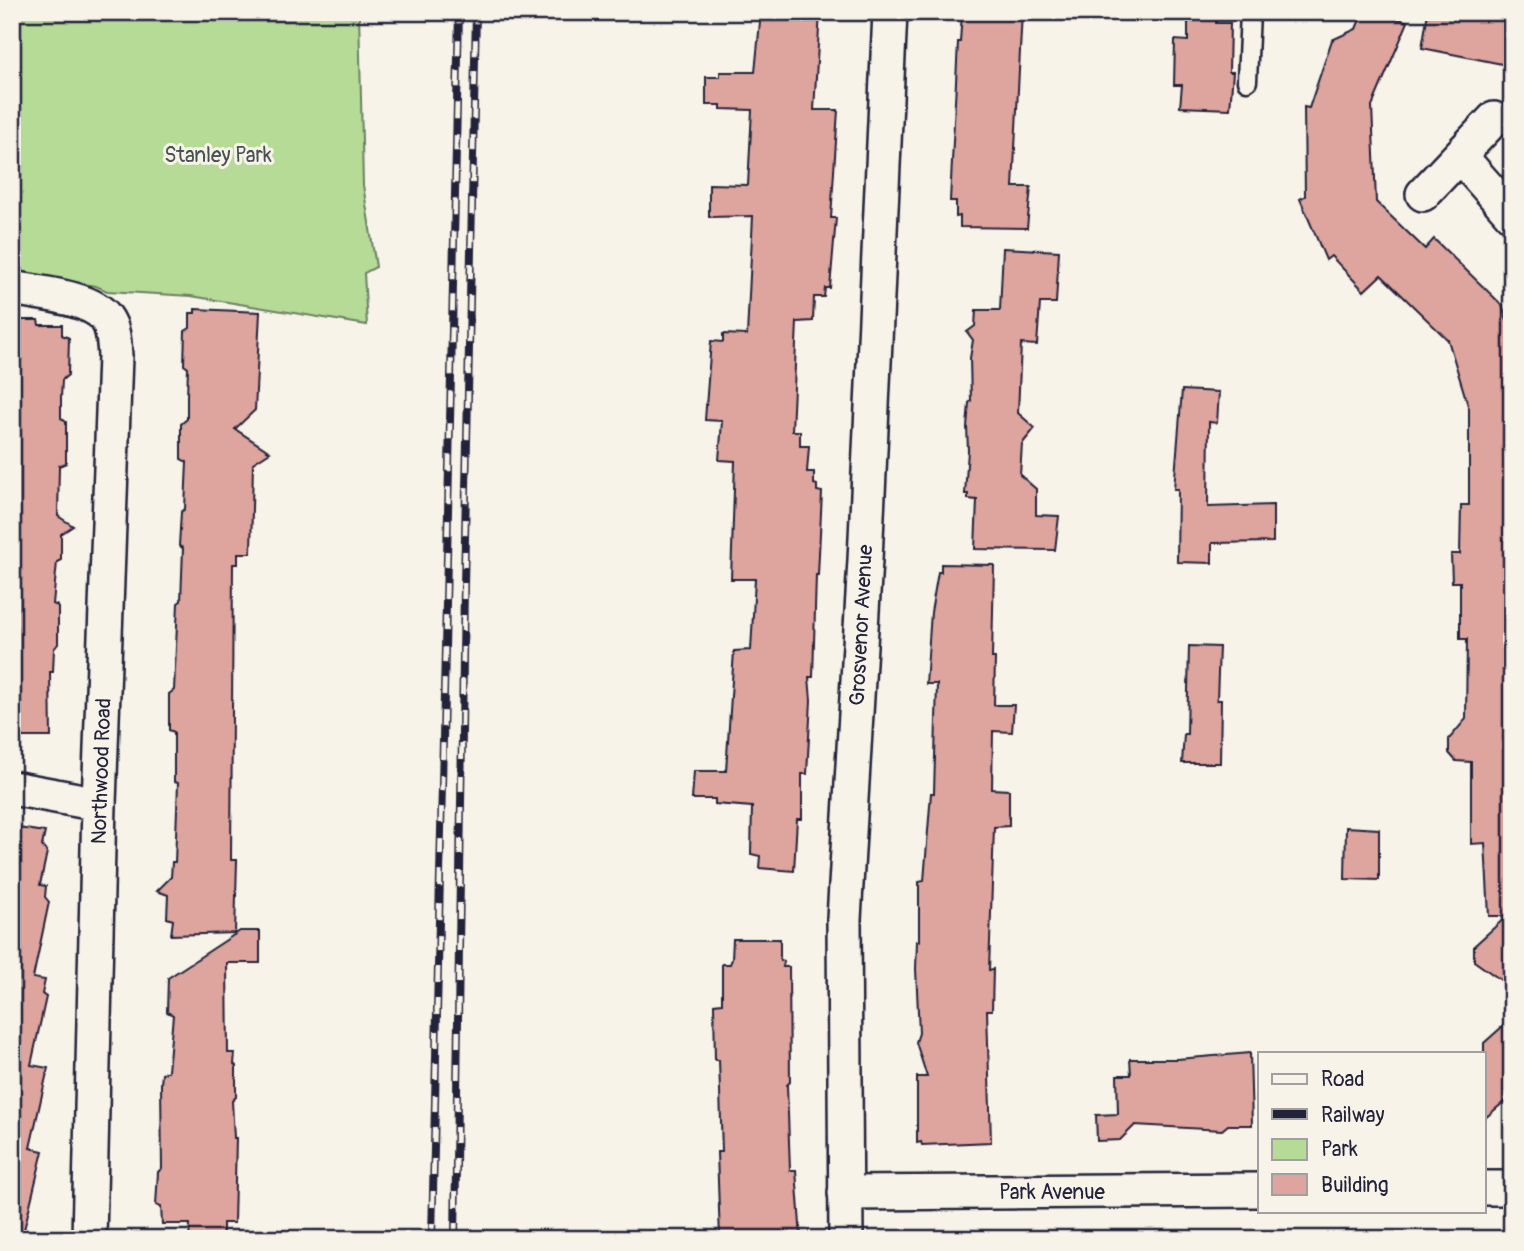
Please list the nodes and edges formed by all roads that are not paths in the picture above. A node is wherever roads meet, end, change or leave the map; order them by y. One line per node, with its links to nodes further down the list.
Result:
1 (890, 12): 14 (street, Grosvenor Avenue)
2 (1250, 12): 3 (lane)
3 (1247, 81)
4 (1494, 118): 5 (street)
5 (1460, 156): 6 (street); 7 (street)
6 (1423, 194)
7 (1512, 215)
8 (12, 288): 10 (street, Northwood Road)
9 (12, 788): 10 (street)
10 (99, 804): 15 (street, Northwood Road)
11 (1486, 1188): 12 (street)
12 (1512, 1188)
13 (1258, 1190): 14 (street, Park Avenue)
14 (845, 1193): 16 (street, Grosvenor Avenue)
15 (89, 1239)
16 (846, 1239)

